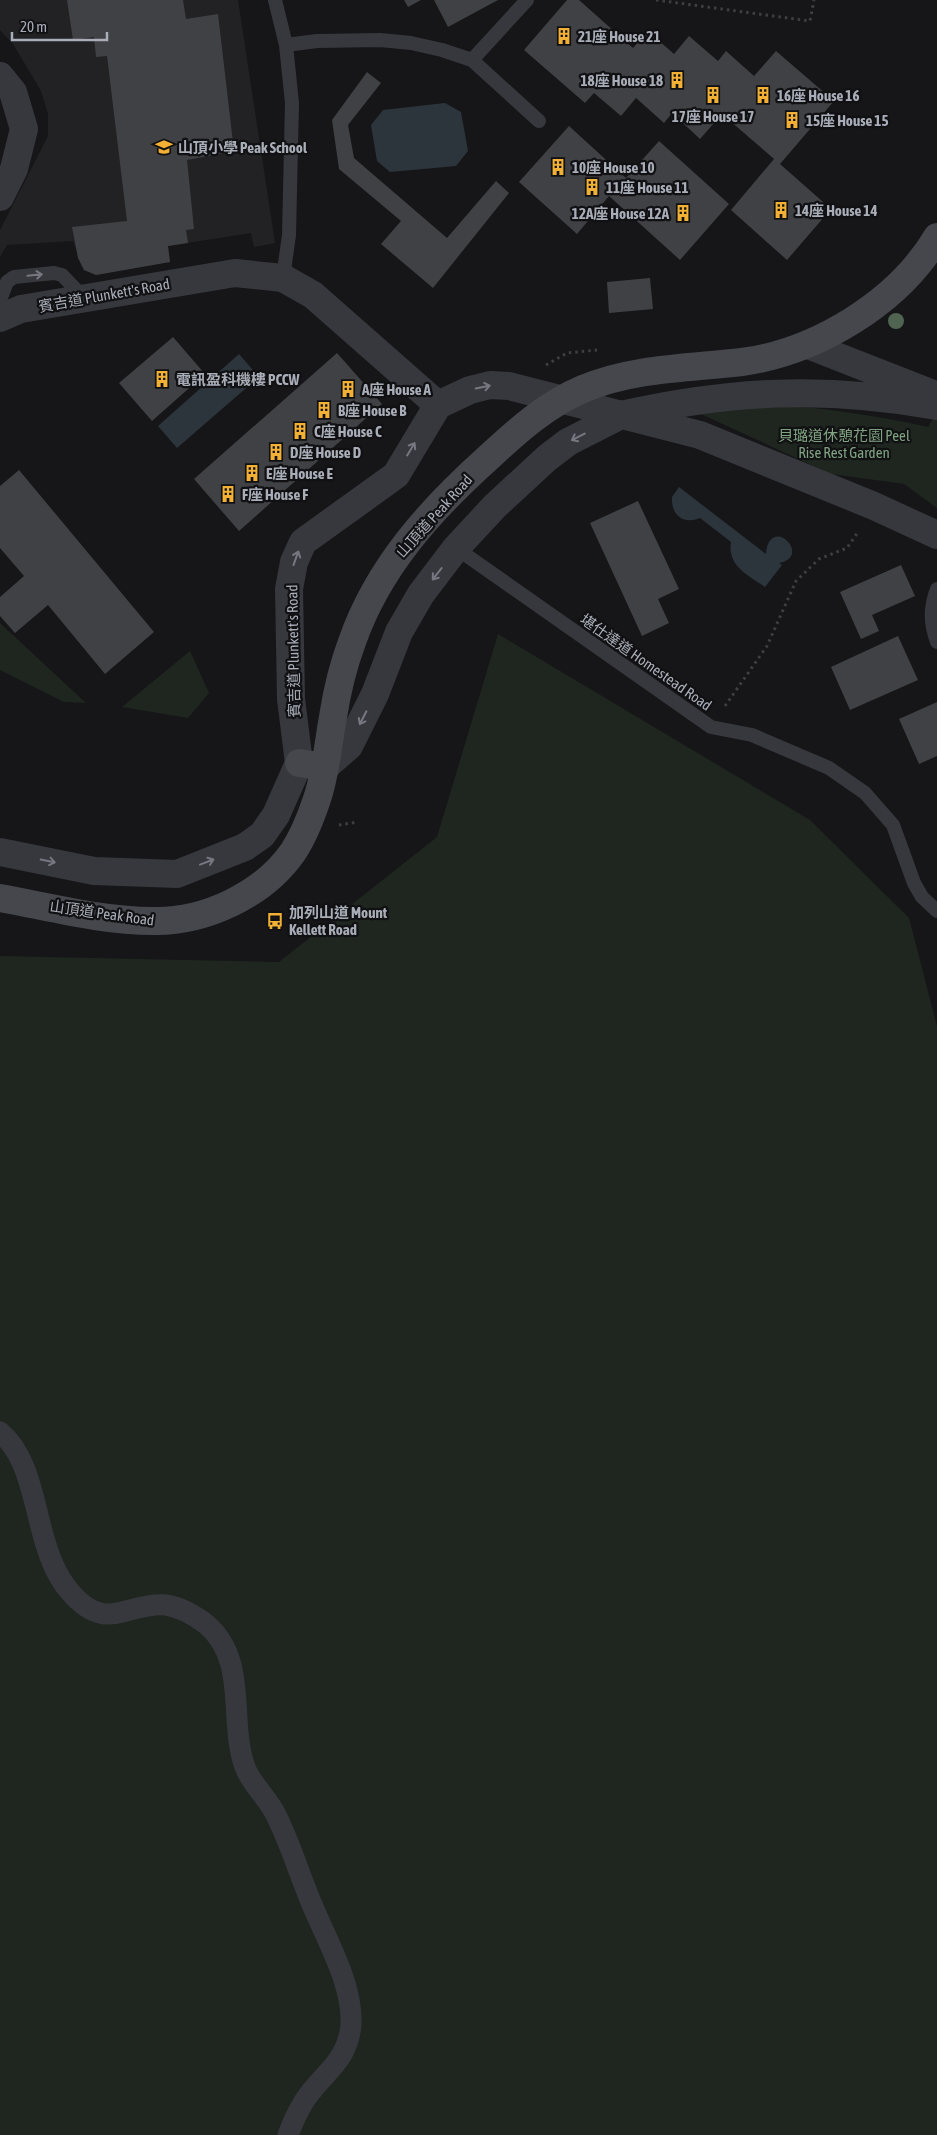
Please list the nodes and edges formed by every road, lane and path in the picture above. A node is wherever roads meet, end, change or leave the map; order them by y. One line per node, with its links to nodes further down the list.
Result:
1 (275, 0): 5 (lane)
2 (527, 0): 6 (lane)
3 (656, 0): 4 (path)
4 (814, 0)
5 (286, 45): 6 (lane); 11 (lane)
6 (472, 60): 8 (lane)
7 (0, 76): 9 (street)
8 (539, 121)
9 (0, 197)
10 (937, 237): 15 (main road, 山頂道 Peak Road)
11 (283, 278): 12 (street, 賓吉道 Plunkett's Road); 17 (street, 賓吉道 Plunkett's Road)
12 (84, 298): 13 (lane, one-way to 12); 14 (street, 賓吉道 Plunkett's Road)
13 (0, 300)
14 (0, 318)
15 (808, 345): 16 (street); 27 (main road, 山頂道 Peak Road)
16 (937, 395)
17 (438, 405): 19 (street, one-way to 19); 26 (street, 賓吉道 Plunkett's Road, one-way to 17)
18 (937, 406): 19 (street)
19 (621, 415): 20 (street); 22 (street, one-way to 22)
20 (874, 506): 21 (street); 25 (path)
21 (937, 535)
22 (456, 548): 25 (lane, 堪仕達道 Homestead Road); 27 (street, one-way to 27)
23 (937, 589): 24 (lane)
24 (937, 642)
25 (711, 728): 30 (lane, 堪仕達道 Homestead Road)
26 (299, 763): 27 (main road); 28 (street, one-way to 26)
27 (325, 767): 29 (main road, 山頂道 Peak Road)
28 (0, 852)
29 (0, 898)
30 (937, 911)
31 (0, 1432): 32 (street)
32 (288, 2135)

